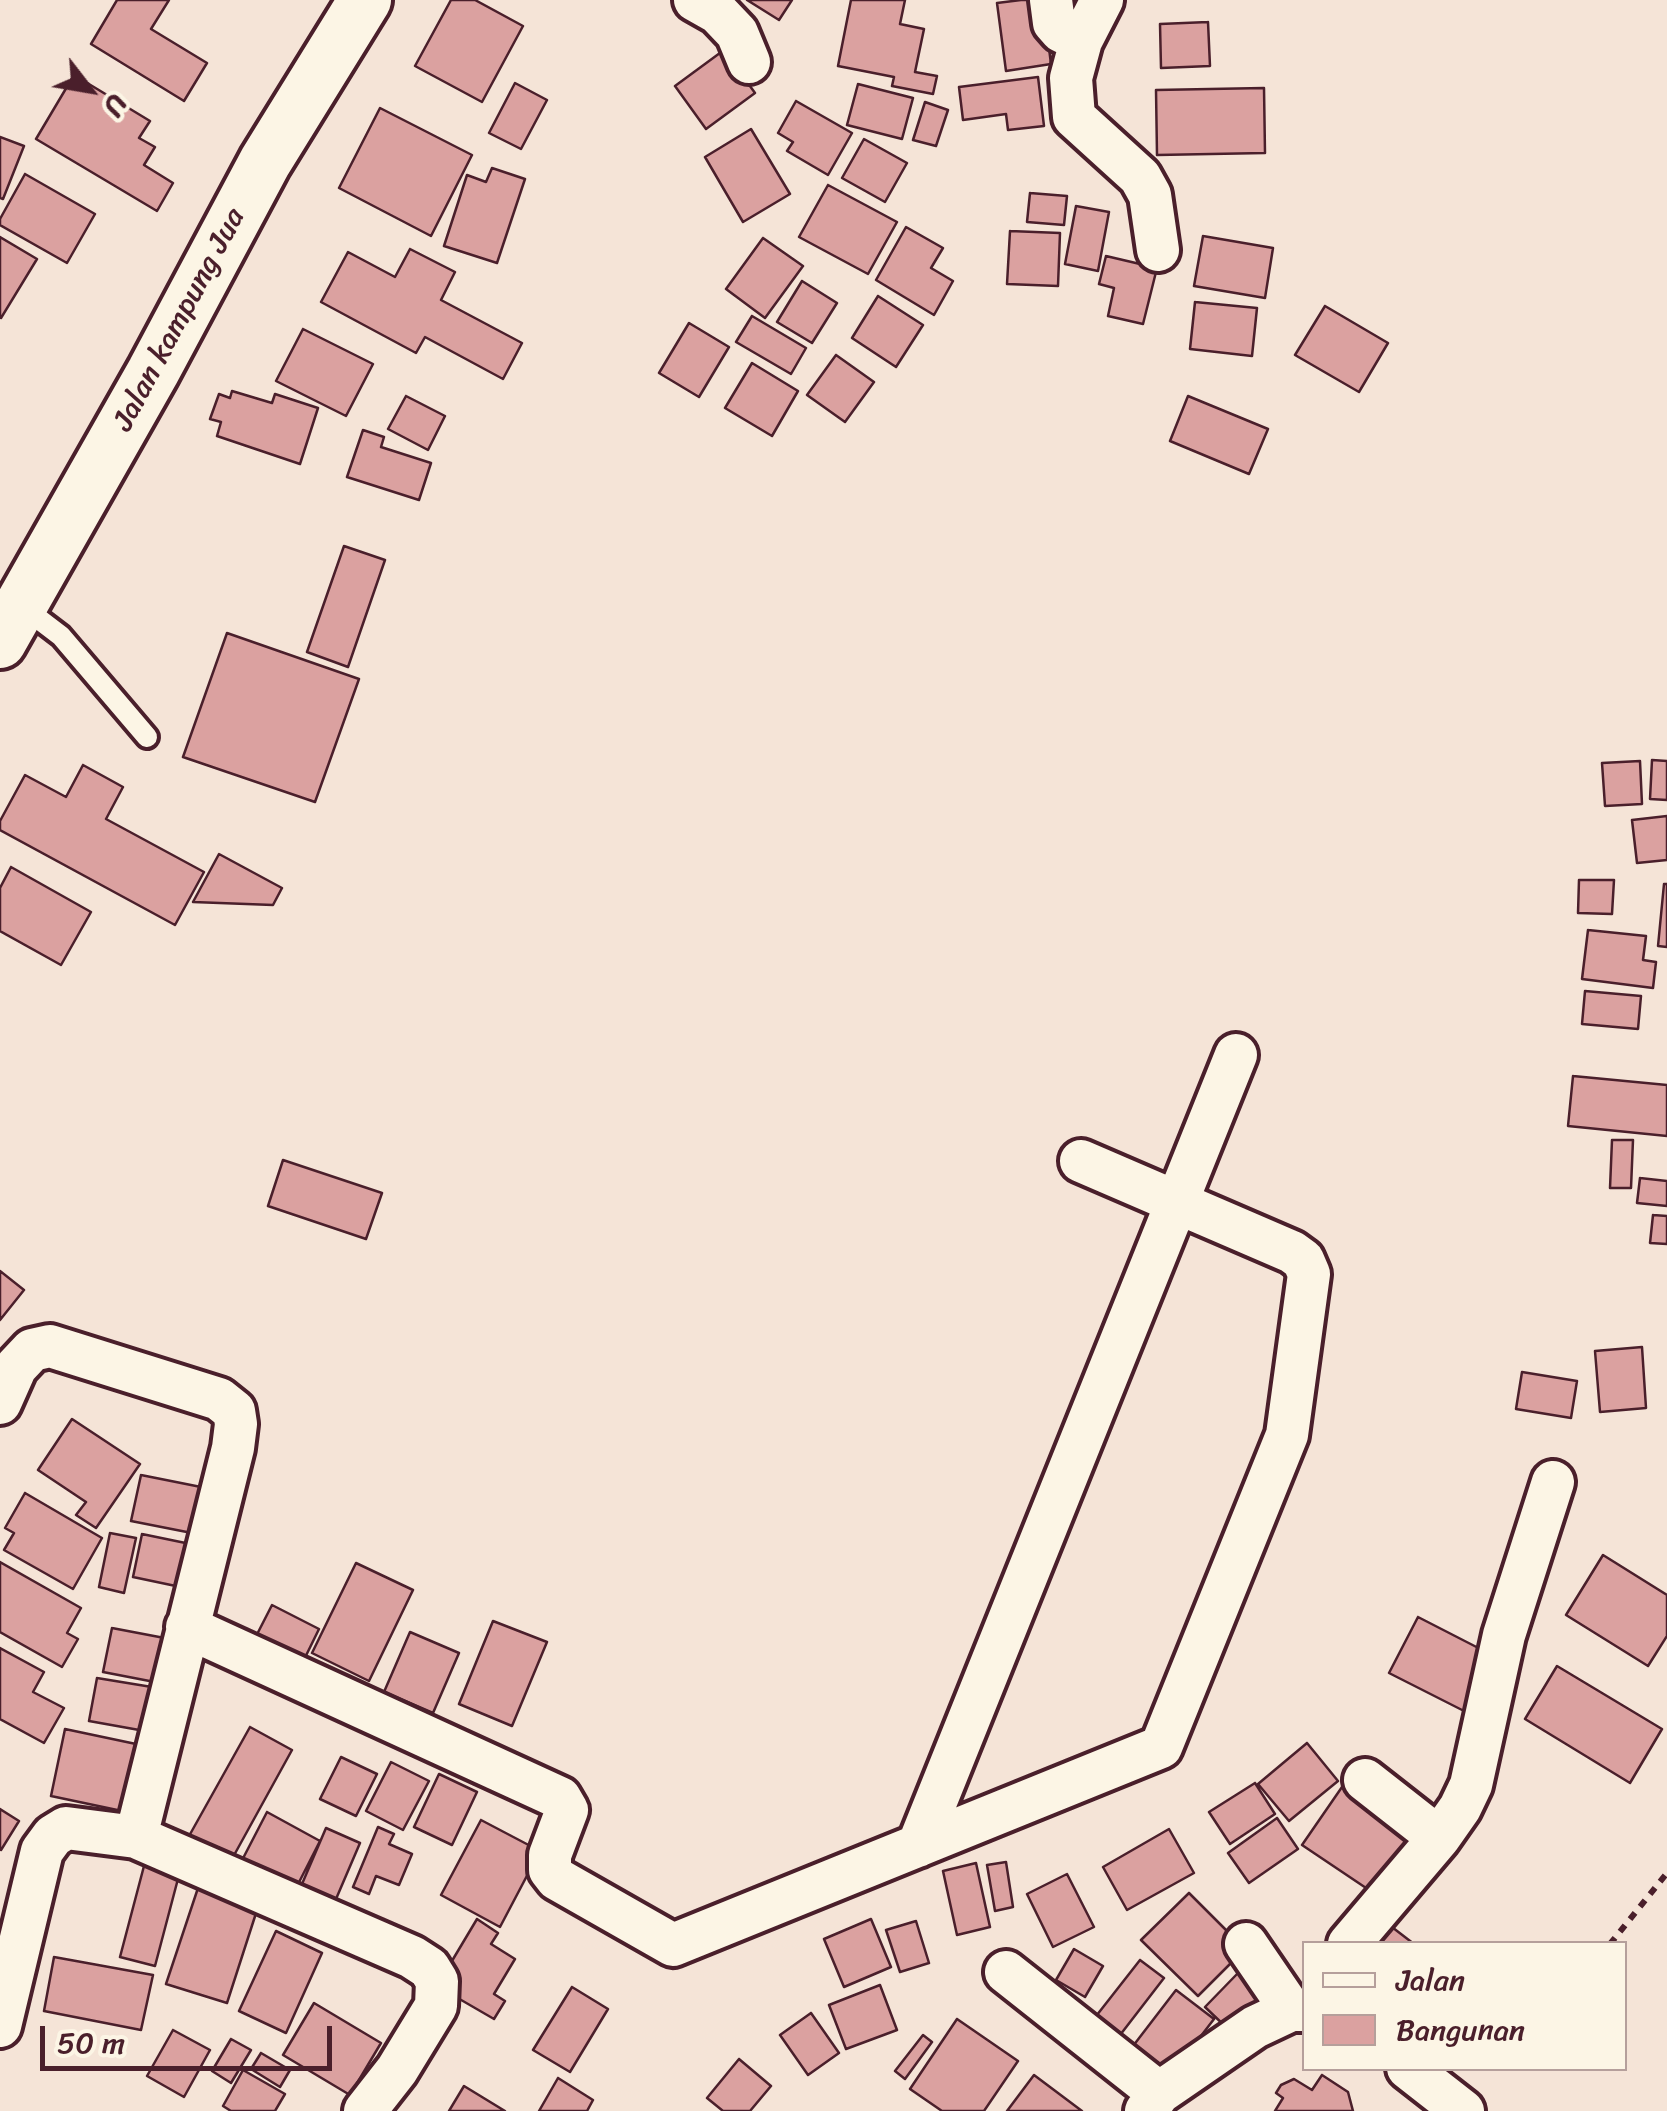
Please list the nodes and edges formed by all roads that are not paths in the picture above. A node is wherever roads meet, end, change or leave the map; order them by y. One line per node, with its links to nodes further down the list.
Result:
1 (365, 0): 8 (street, Jalan kampung Jua)
2 (695, 0): 6 (street)
3 (1051, 0): 5 (street)
4 (1102, 0): 5 (street)
5 (1081, 40): 7 (street)
6 (749, 62)
7 (1158, 250)
8 (11, 624): 9 (lane)
9 (147, 737)
10 (1236, 1056): 12 (street)
11 (1081, 1160): 12 (street)
12 (1178, 1202): 19 (street); 19 (street)
13 (0, 1403): 15 (street)
14 (1553, 1482): 18 (street)
15 (186, 1627): 17 (street); 19 (street)
16 (1365, 1780): 18 (street)
17 (136, 1837): 24 (street); 27 (street)
18 (1439, 1838): 20 (street)
19 (918, 1846)
20 (1352, 1941)
21 (1246, 1944): 23 (street)
22 (1006, 1972): 26 (street)
23 (1298, 2010): 26 (street)
24 (0, 2026)
25 (1412, 2071): 28 (street)
26 (1153, 2102)
27 (366, 2111)
28 (1463, 2111)

